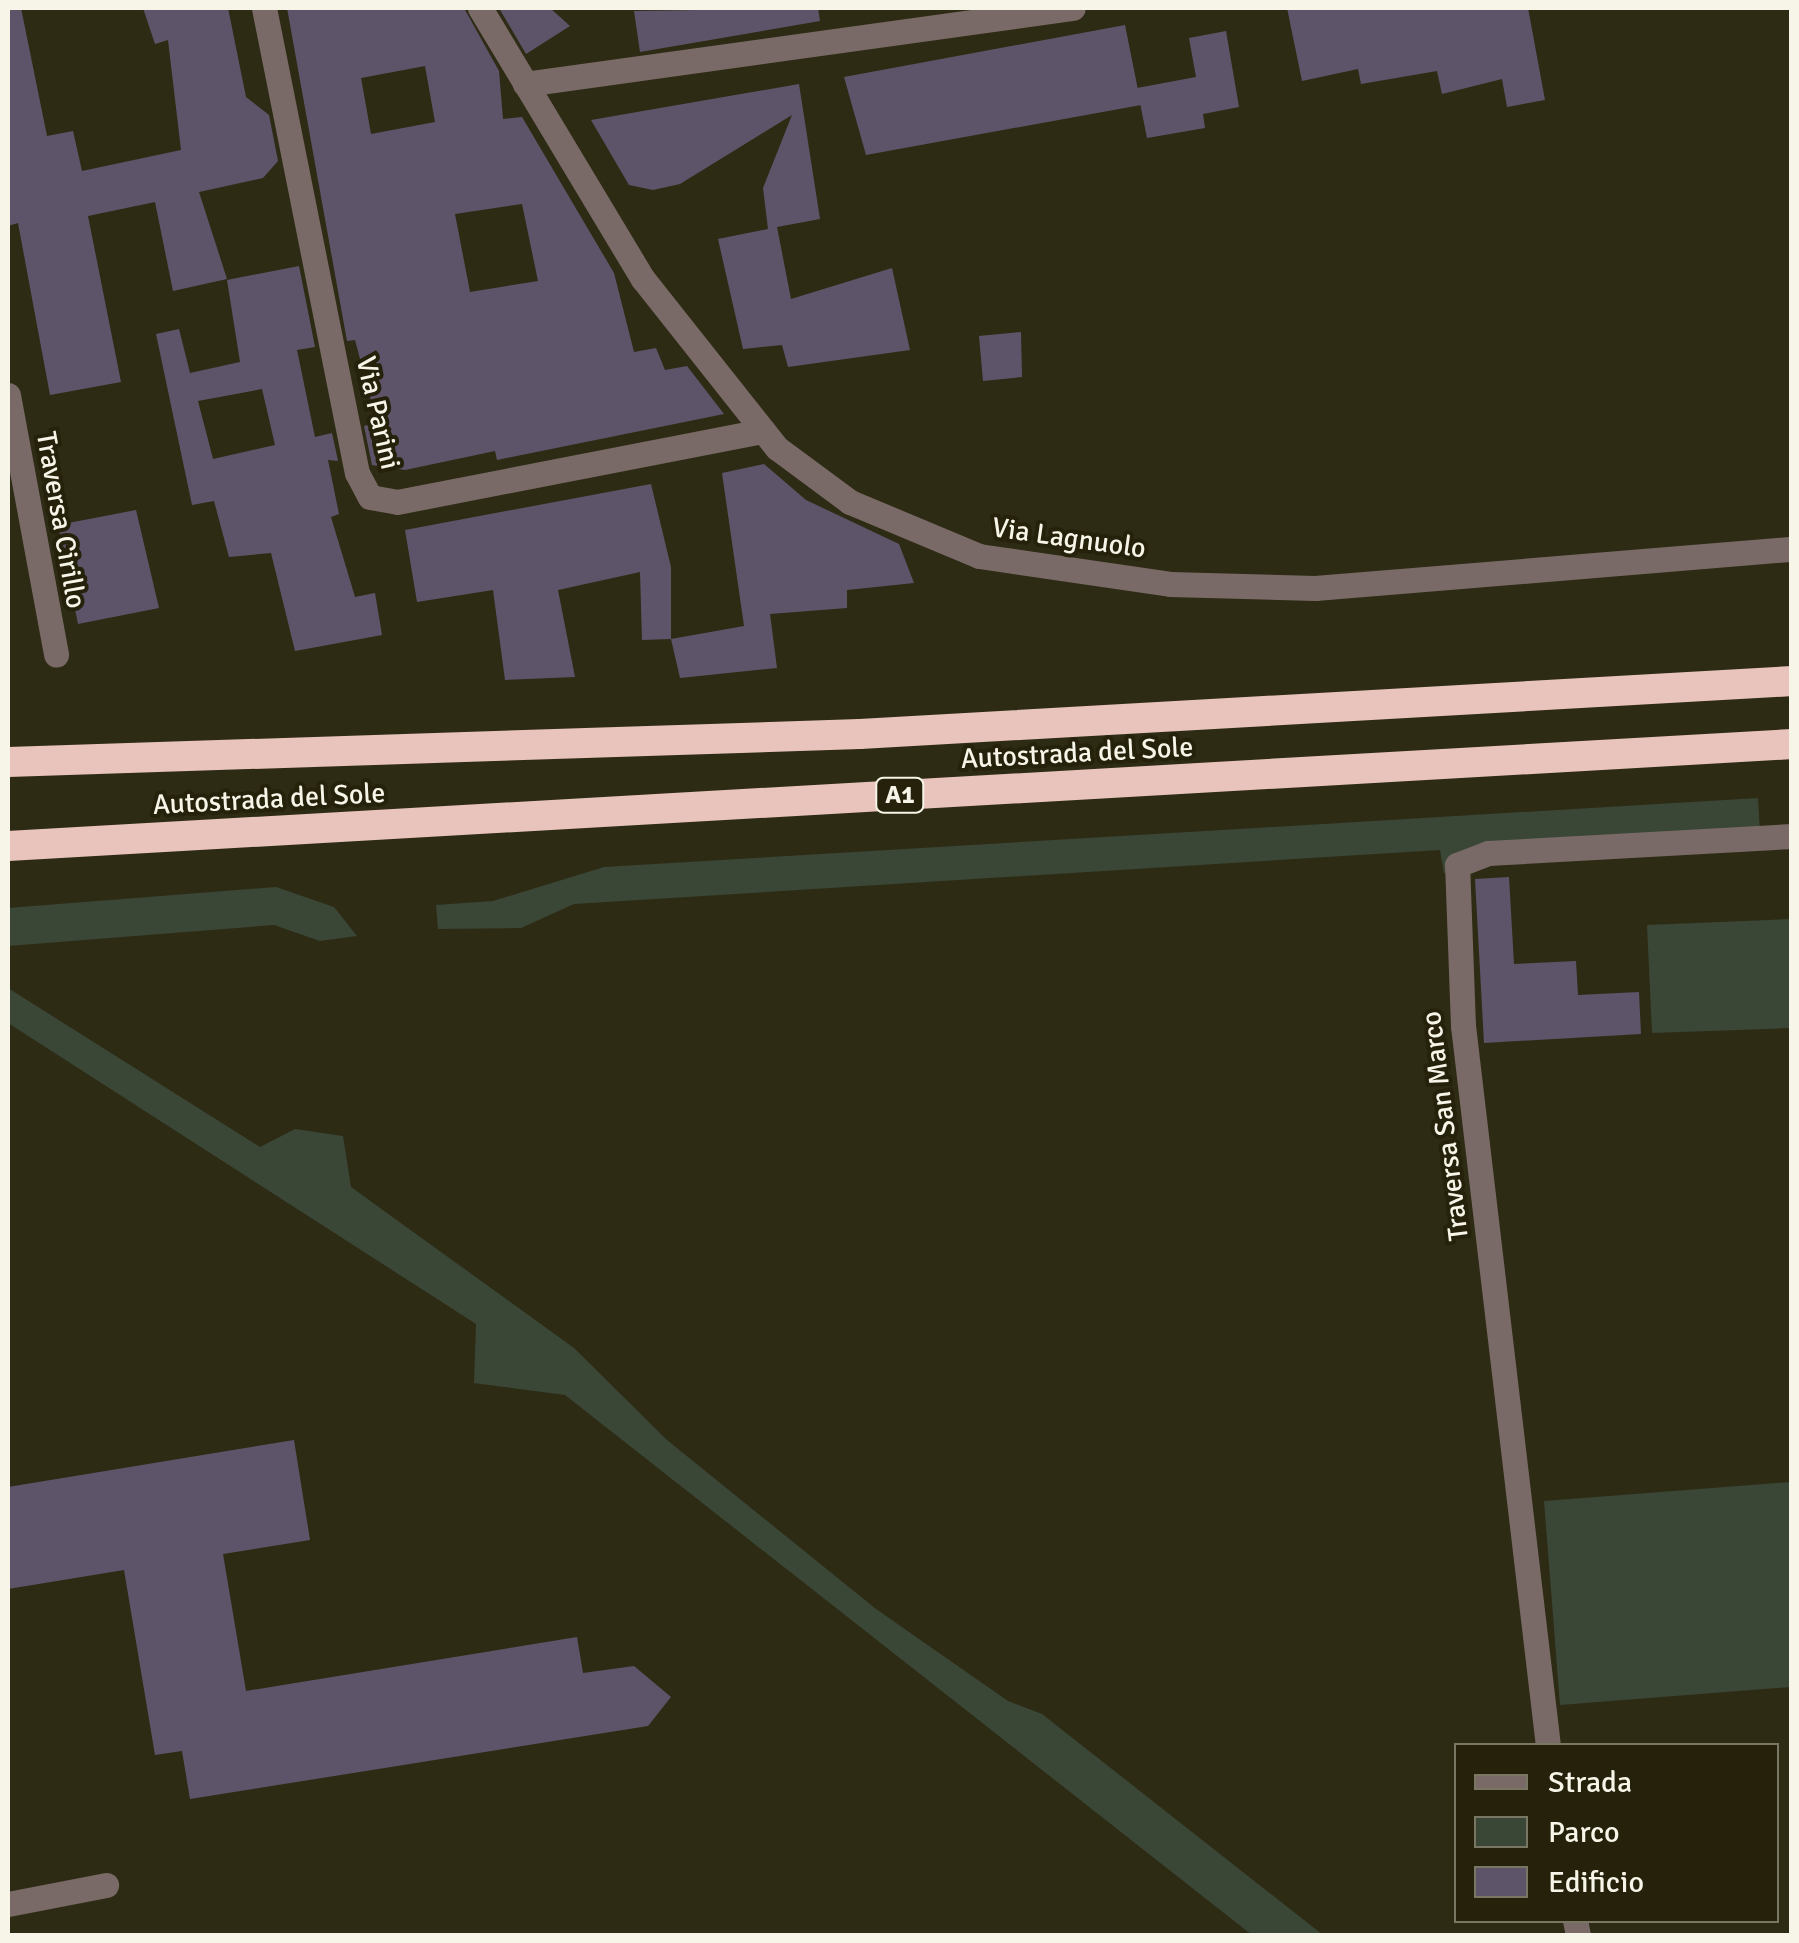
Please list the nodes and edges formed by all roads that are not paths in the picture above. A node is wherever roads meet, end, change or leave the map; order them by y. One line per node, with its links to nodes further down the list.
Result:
1 (264, 8): 6 (street, Via Parini)
2 (480, 8): 4 (street, Via Lagnuolo)
3 (1073, 8): 4 (street)
4 (525, 84): 6 (street, Via Lagnuolo)
5 (8, 395): 8 (street, Traversa Cirillo)
6 (763, 431): 7 (street, Via Lagnuolo)
7 (1792, 549)
8 (56, 656)
9 (1792, 681): 11 (highway, Autostrada del Sole)
10 (1792, 744): 13 (highway, Autostrada del Sole / A1)
11 (8, 762)
12 (1792, 836): 14 (street, Traversa San Marco)
13 (8, 846)
14 (1548, 1743)
15 (106, 1885): 16 (street)
16 (8, 1904)

